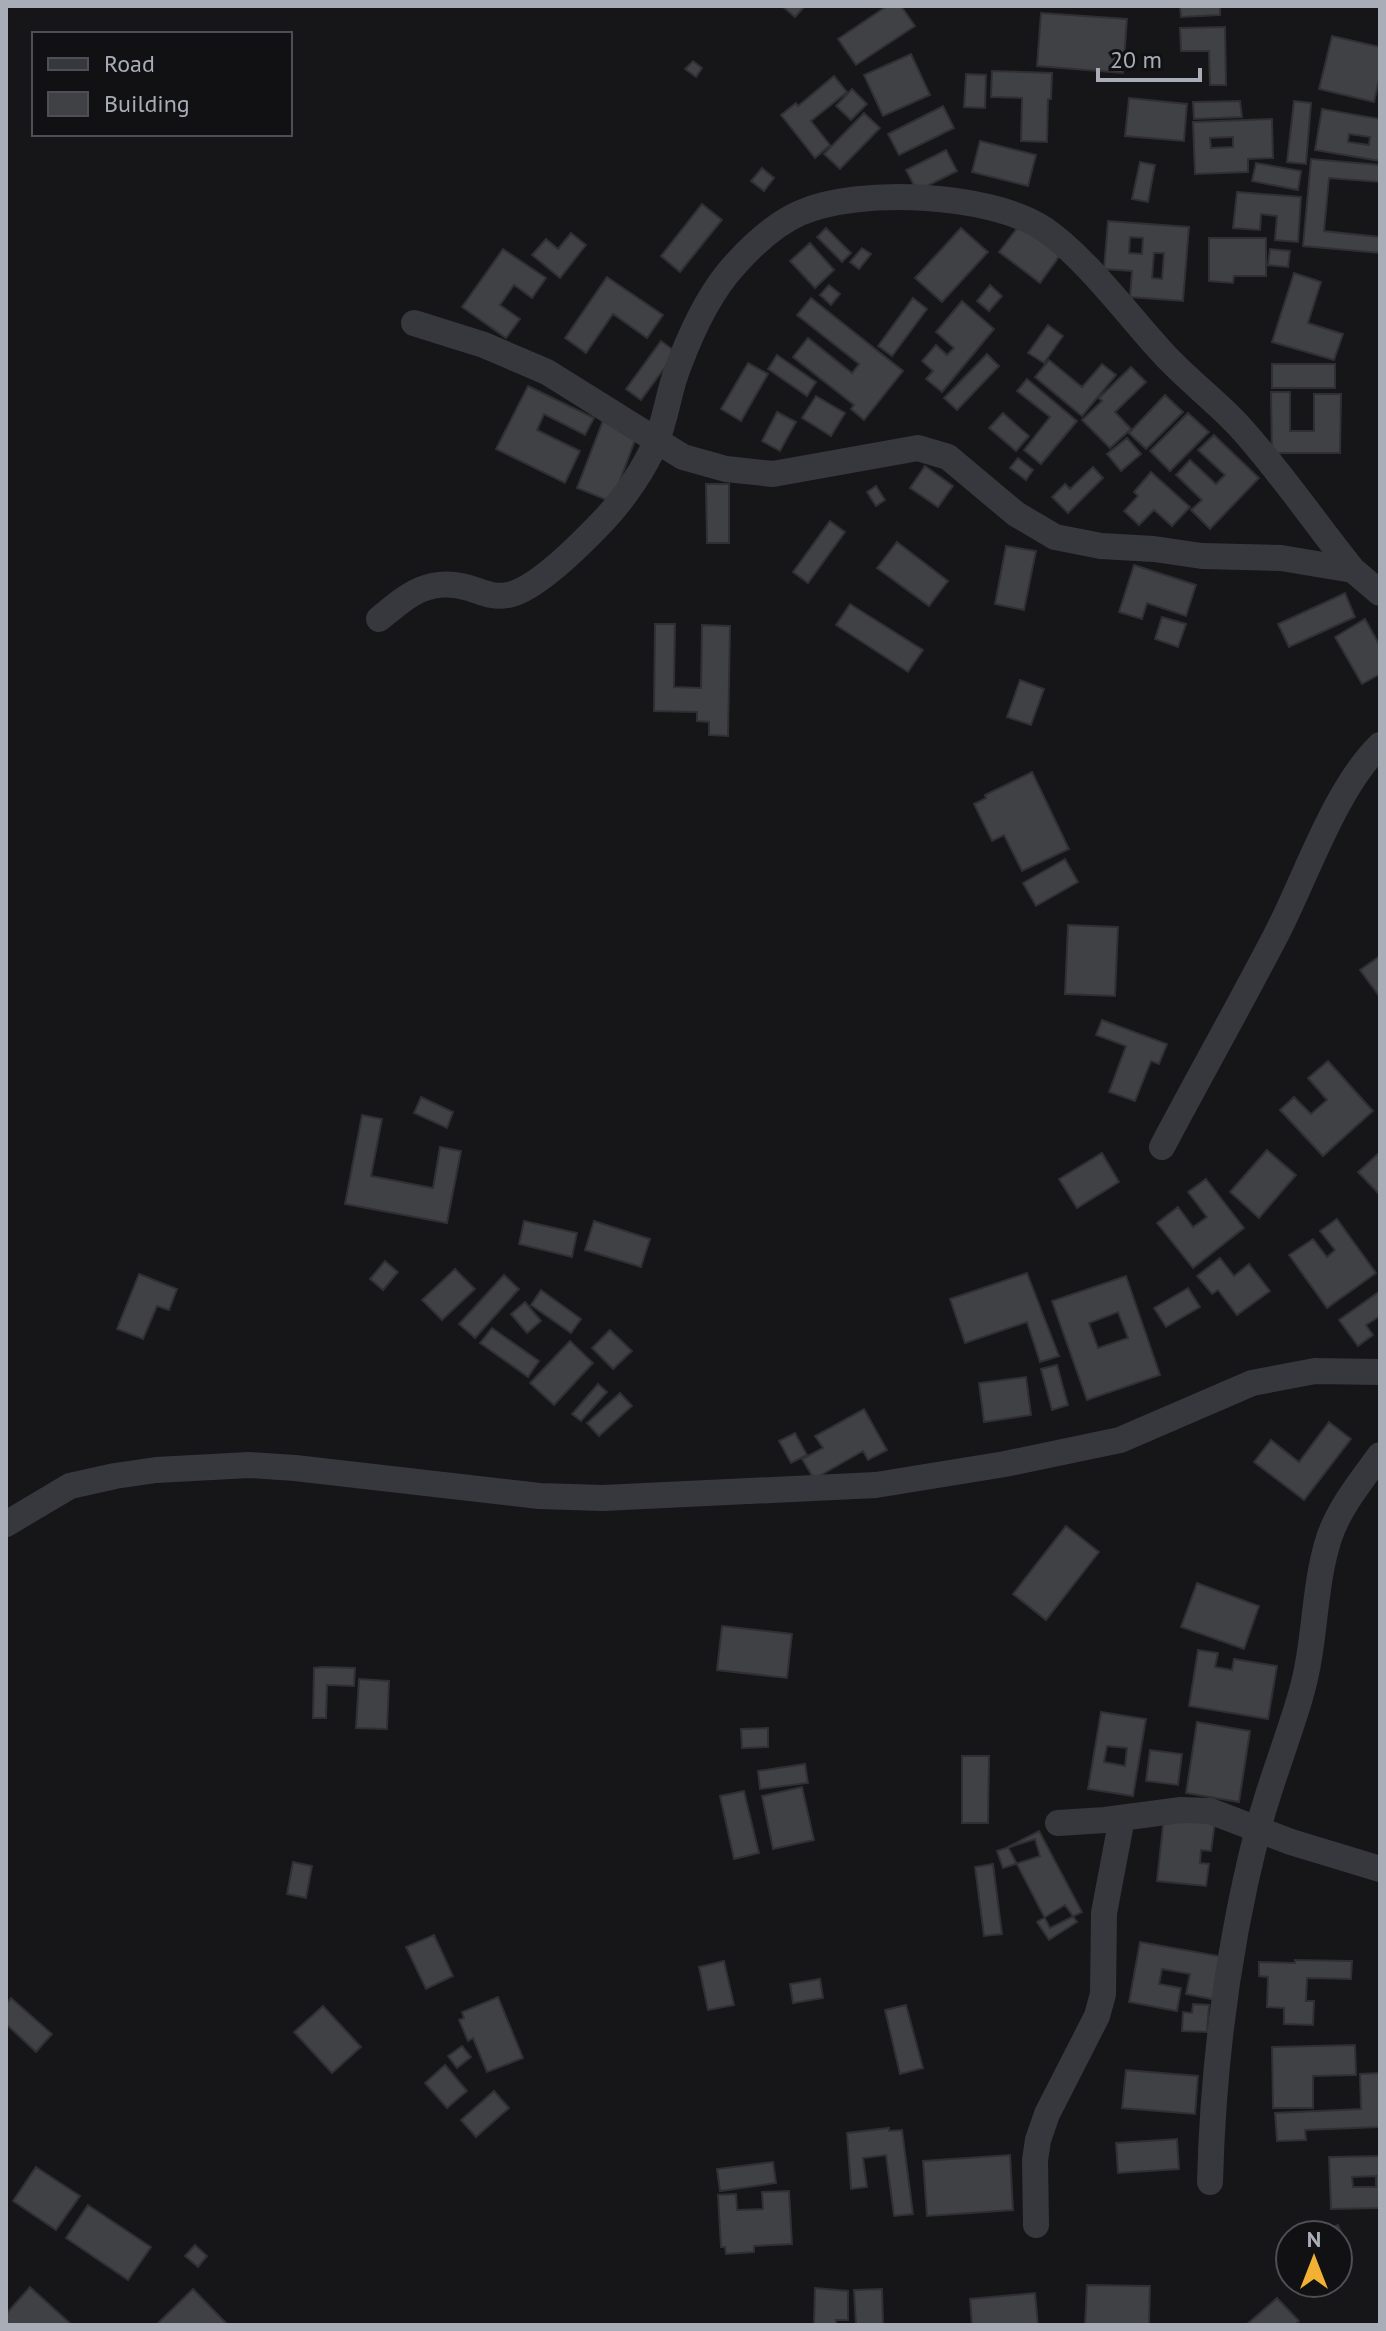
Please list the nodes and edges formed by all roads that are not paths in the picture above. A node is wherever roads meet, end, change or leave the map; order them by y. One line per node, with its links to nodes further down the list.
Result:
1 (414, 323): 2 (street)
2 (657, 440): 3 (street); 3 (street); 5 (street)
3 (1353, 570): 4 (street)
4 (1380, 593)
5 (379, 619)
6 (1380, 745): 7 (street)
7 (1162, 1147)
8 (1380, 1372): 10 (street)
9 (1380, 1455): 13 (street)
10 (6, 1524)
11 (1122, 1818): 12 (street); 13 (street); 16 (street)
12 (1058, 1823)
13 (1257, 1831): 14 (street); 15 (street)
14 (1380, 1869)
15 (1210, 2182)
16 (1036, 2225)

